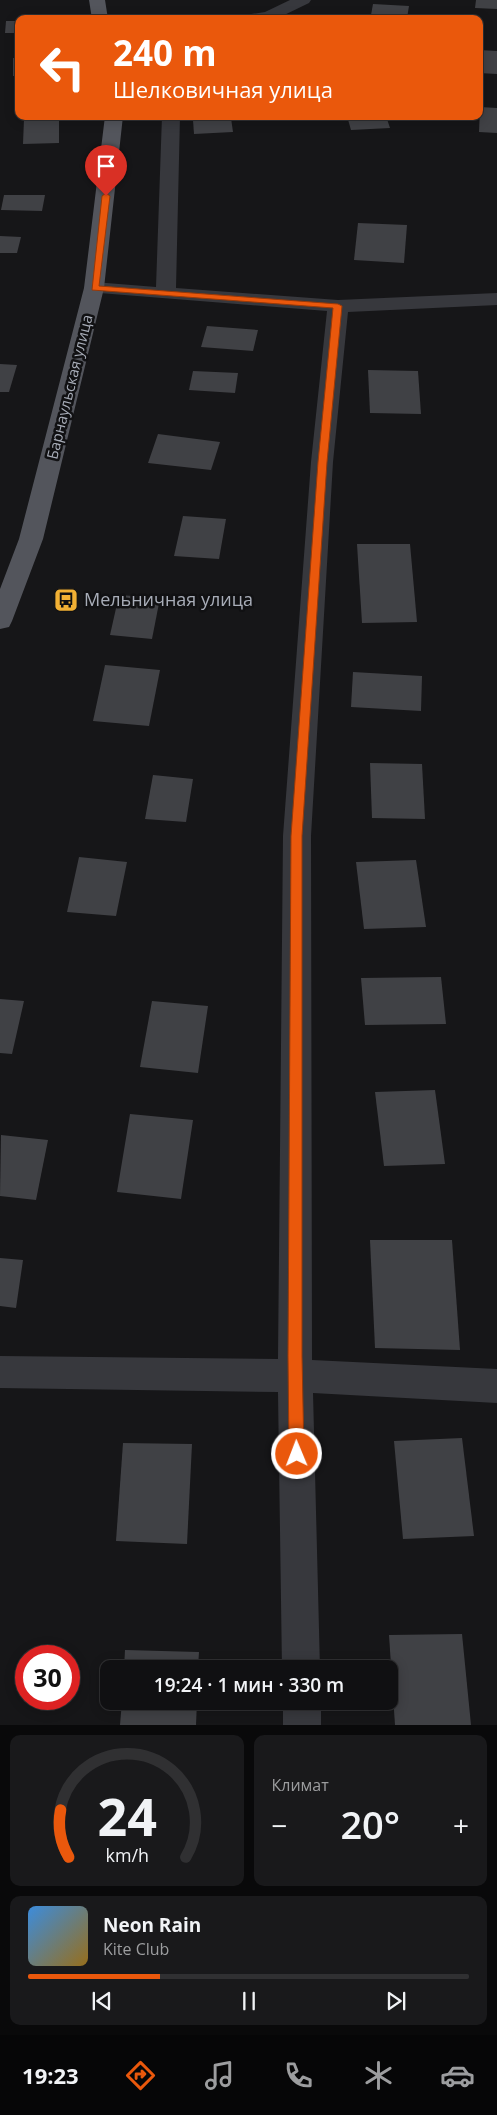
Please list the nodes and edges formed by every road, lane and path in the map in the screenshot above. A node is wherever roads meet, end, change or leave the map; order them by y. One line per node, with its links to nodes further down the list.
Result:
1 (97, 0): 3 (main road)
2 (303, 0): 4 (street)
3 (99, 15)
4 (271, 15)
5 (115, 120): 7 (main road, Барнаульская улица)
6 (171, 120): 8 (street)
7 (94, 288): 8 (street); 11 (main road, Барнаульская улица)
8 (166, 293): 10 (street)
9 (497, 299): 10 (street)
10 (338, 306): 13 (street)
11 (0, 621)
12 (0, 1372): 13 (street)
13 (295, 1376): 14 (street); 15 (street)
14 (497, 1386)
15 (301, 1660)
16 (302, 1710): 17 (street)
17 (302, 1725)

